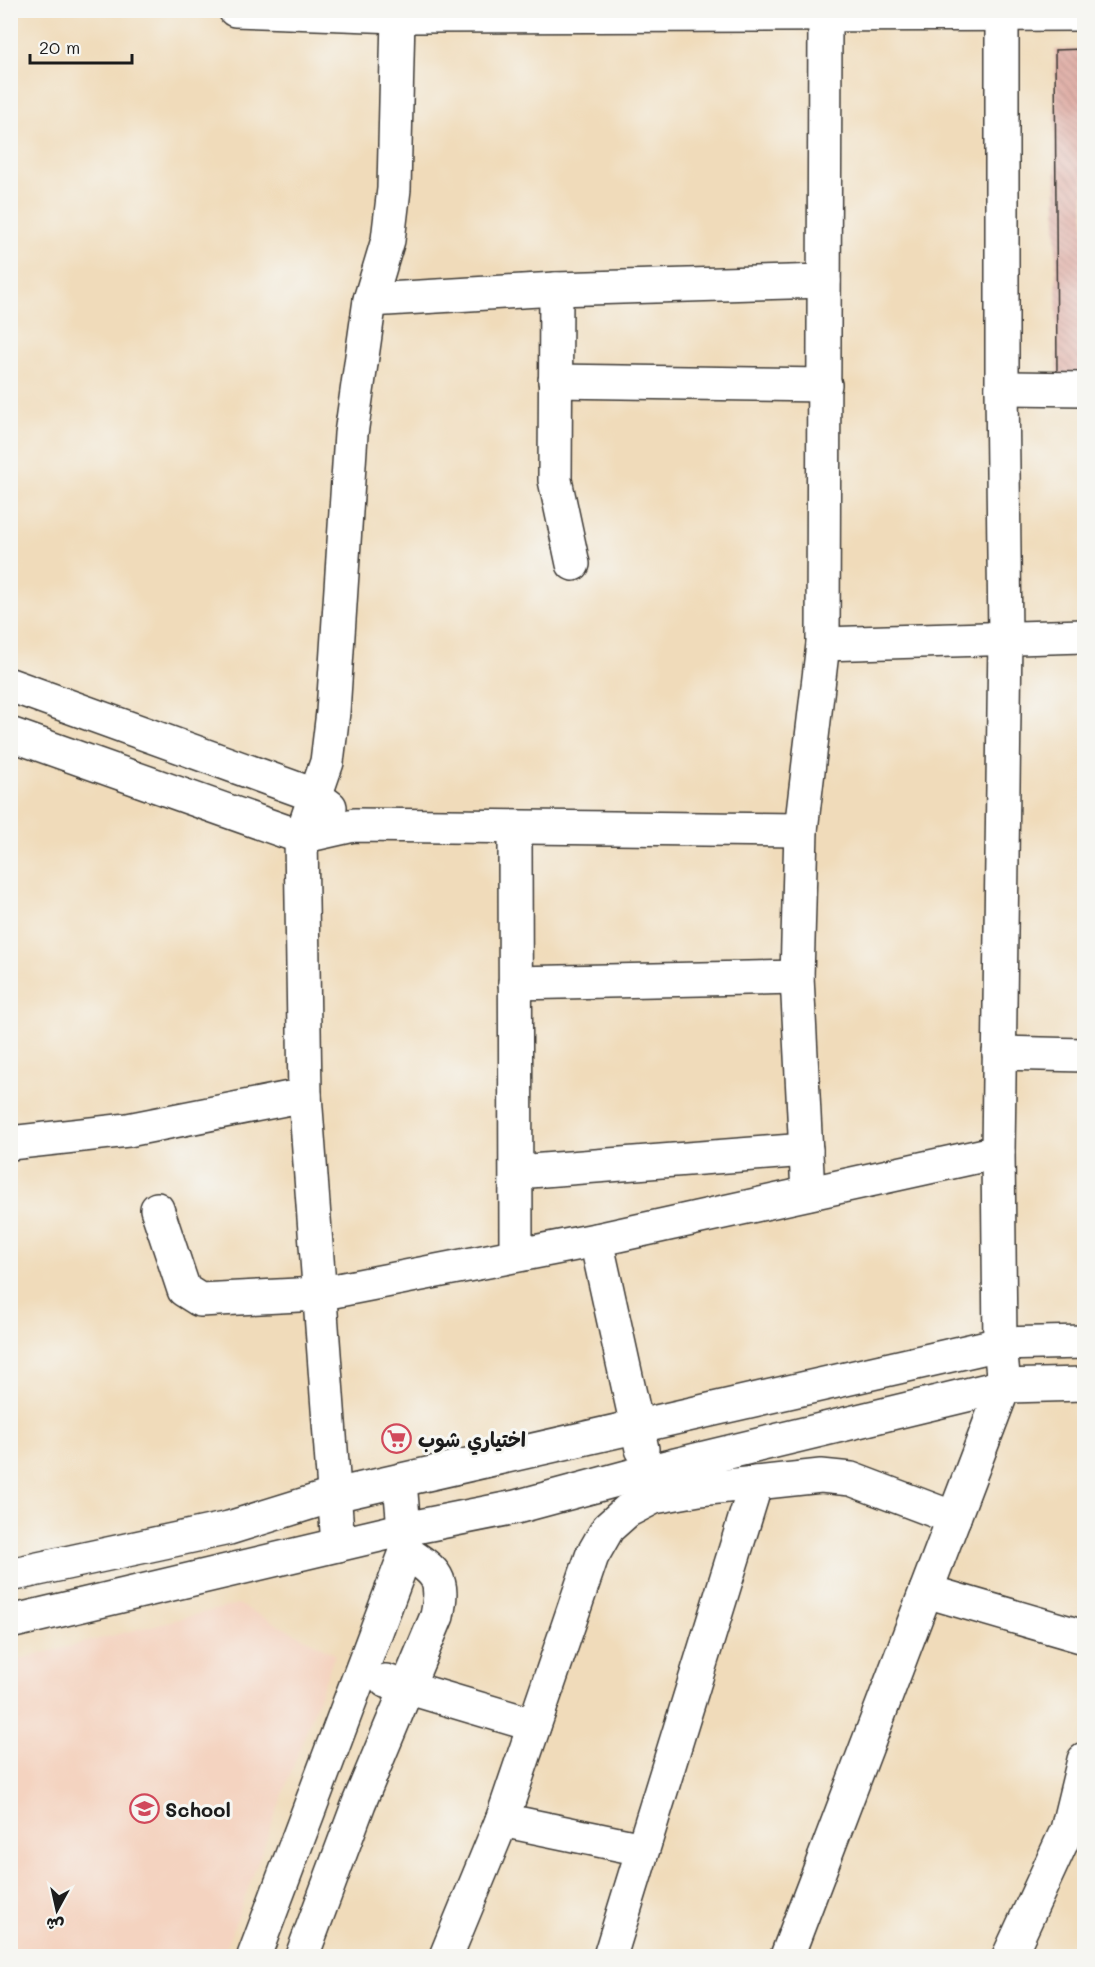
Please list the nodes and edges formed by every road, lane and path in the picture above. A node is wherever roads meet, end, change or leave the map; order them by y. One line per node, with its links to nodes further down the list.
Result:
1 (236, 10): 7 (street)
2 (448, 12): 4 (street); 7 (street)
3 (1002, 12): 5 (street); 6 (street); 13 (street)
4 (769, 13): 6 (street)
5 (1084, 14)
6 (825, 15): 8 (street)
7 (398, 16): 10 (street)
8 (824, 282): 9 (street); 12 (street)
9 (556, 289): 10 (street); 11 (street)
10 (370, 300): 21 (street)
11 (555, 381): 12 (street); 15 (street)
12 (825, 385): 18 (street)
13 (1002, 388): 14 (street); 17 (street)
14 (1084, 390)
15 (573, 564)
16 (1084, 636): 17 (street)
17 (1005, 637): 18 (street); 28 (street)
18 (823, 644): 24 (street)
19 (10, 685): 21 (street)
20 (10, 734): 25 (street)
21 (314, 795): 22 (street); 25 (street)
22 (354, 825): 23 (street); 25 (street)
23 (515, 829): 24 (street); 27 (street)
24 (801, 830): 26 (street)
25 (301, 837): 30 (street)
26 (797, 977): 27 (street); 32 (street)
27 (515, 983): 34 (street)
28 (999, 1053): 29 (street); 33 (street)
29 (1084, 1054)
30 (304, 1095): 31 (street); 39 (street)
31 (10, 1143)
32 (806, 1150): 34 (street); 35 (street)
33 (998, 1152): 35 (street); 41 (street)
34 (517, 1172): 38 (street)
35 (808, 1193): 37 (street)
36 (157, 1209): 39 (street)
37 (596, 1240): 38 (street); 44 (street)
38 (516, 1254): 39 (street)
39 (318, 1294): 48 (street)
40 (1084, 1342): 41 (street)
41 (1000, 1344): 43 (street); 44 (street)
42 (1084, 1384): 43 (street)
43 (1004, 1386): 45 (street); 49 (street)
44 (638, 1427): 45 (street); 46 (street)
45 (646, 1472): 50 (street)
46 (400, 1482): 48 (street); 50 (street)
47 (756, 1484): 49 (street); 60 (street); 64 (street)
48 (335, 1496): 51 (street); 52 (street)
49 (954, 1518): 55 (street)
50 (406, 1540): 51 (street); 58 (street); 59 (street)
51 (338, 1545): 54 (street)
52 (139, 1548): 53 (street); 54 (street)
53 (10, 1575)
54 (144, 1591): 56 (street)
55 (926, 1591): 57 (street); 69 (street)
56 (10, 1622)
57 (1084, 1637)
58 (362, 1672): 59 (street); 65 (street)
59 (406, 1688): 60 (street); 66 (street)
60 (534, 1725): 62 (street)
61 (1084, 1760): 63 (street)
62 (502, 1820): 64 (street); 67 (street)
63 (1076, 1828): 70 (street)
64 (642, 1849): 68 (street)
65 (254, 1956)
66 (302, 1956)
67 (446, 1956)
68 (610, 1956)
69 (787, 1956)
70 (1009, 1956)

